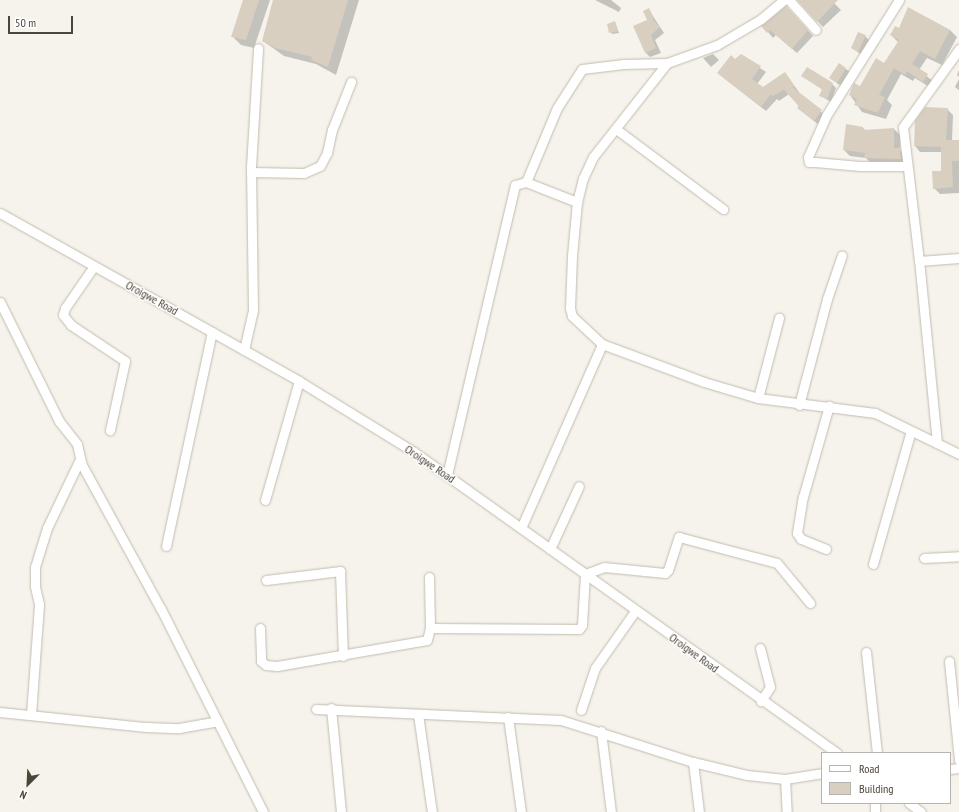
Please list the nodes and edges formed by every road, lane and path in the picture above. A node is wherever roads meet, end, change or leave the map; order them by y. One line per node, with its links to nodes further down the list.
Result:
1 (784, 0): 7 (street)
2 (789, 0): 4 (street)
3 (899, 0): 10 (street)
4 (816, 30)
5 (258, 48): 11 (street)
6 (959, 49): 10 (street)
7 (667, 64): 9 (street); 12 (street)
8 (351, 82): 11 (street)
9 (616, 129): 13 (street); 14 (street)
10 (906, 166): 18 (street)
11 (251, 172): 24 (street)
12 (526, 182): 13 (street); 34 (street)
13 (577, 202): 23 (street)
14 (723, 210)
15 (0, 212): 19 (street, Oroigwe Road)
16 (842, 255): 27 (street)
17 (959, 258): 18 (street)
18 (919, 261): 31 (street)
19 (94, 266): 22 (street, Oroigwe Road); 29 (street)
20 (0, 302): 33 (street)
21 (779, 318): 26 (street)
22 (212, 332): 24 (street, Oroigwe Road); 38 (street)
23 (602, 344): 26 (street); 37 (street)
24 (244, 350): 25 (street, Oroigwe Road)
25 (299, 382): 34 (street, Oroigwe Road); 36 (street)
26 (758, 398): 27 (street)
27 (799, 405): 28 (street)
28 (829, 406): 30 (street); 40 (street)
29 (110, 430)
30 (911, 431): 31 (street); 43 (street)
31 (937, 443): 32 (street)
32 (959, 454)
33 (80, 459): 60 (street); 63 (street)
34 (447, 475): 37 (street, Oroigwe Road)
35 (579, 486): 39 (street)
36 (264, 500)
37 (521, 528): 39 (street, Oroigwe Road)
38 (166, 546)
39 (550, 549): 44 (street, Oroigwe Road)
40 (826, 549)
41 (959, 556): 42 (street)
42 (924, 558)
43 (873, 564)
44 (585, 574): 47 (street); 48 (street, Oroigwe Road); 50 (street)
45 (429, 577): 50 (street)
46 (266, 580): 53 (street)
47 (810, 603)
48 (635, 611): 55 (street, Oroigwe Road); 58 (street)
49 (260, 628): 53 (street)
50 (430, 628): 53 (street)
51 (760, 648): 55 (street)
52 (866, 652): 66 (street)
53 (343, 656)
54 (949, 661): 67 (street)
55 (761, 701): 65 (street, Oroigwe Road)
56 (330, 708): 57 (street); 61 (street); 73 (street)
57 (316, 709)
58 (581, 710)
59 (0, 712): 60 (street)
60 (31, 714): 63 (street)
61 (418, 714): 62 (street); 74 (street)
62 (508, 717): 64 (street); 75 (street)
63 (217, 722): 72 (street)
64 (601, 731): 68 (street); 76 (street)
65 (836, 752)
66 (877, 752)
67 (959, 760)
68 (693, 762): 70 (street); 77 (street)
69 (821, 773): 70 (street)
70 (785, 779): 78 (street)
71 (910, 804): 79 (street)
72 (264, 812)
73 (341, 812)
74 (432, 812)
75 (521, 812)
76 (611, 812)
77 (699, 812)
78 (787, 812)
79 (921, 812)

